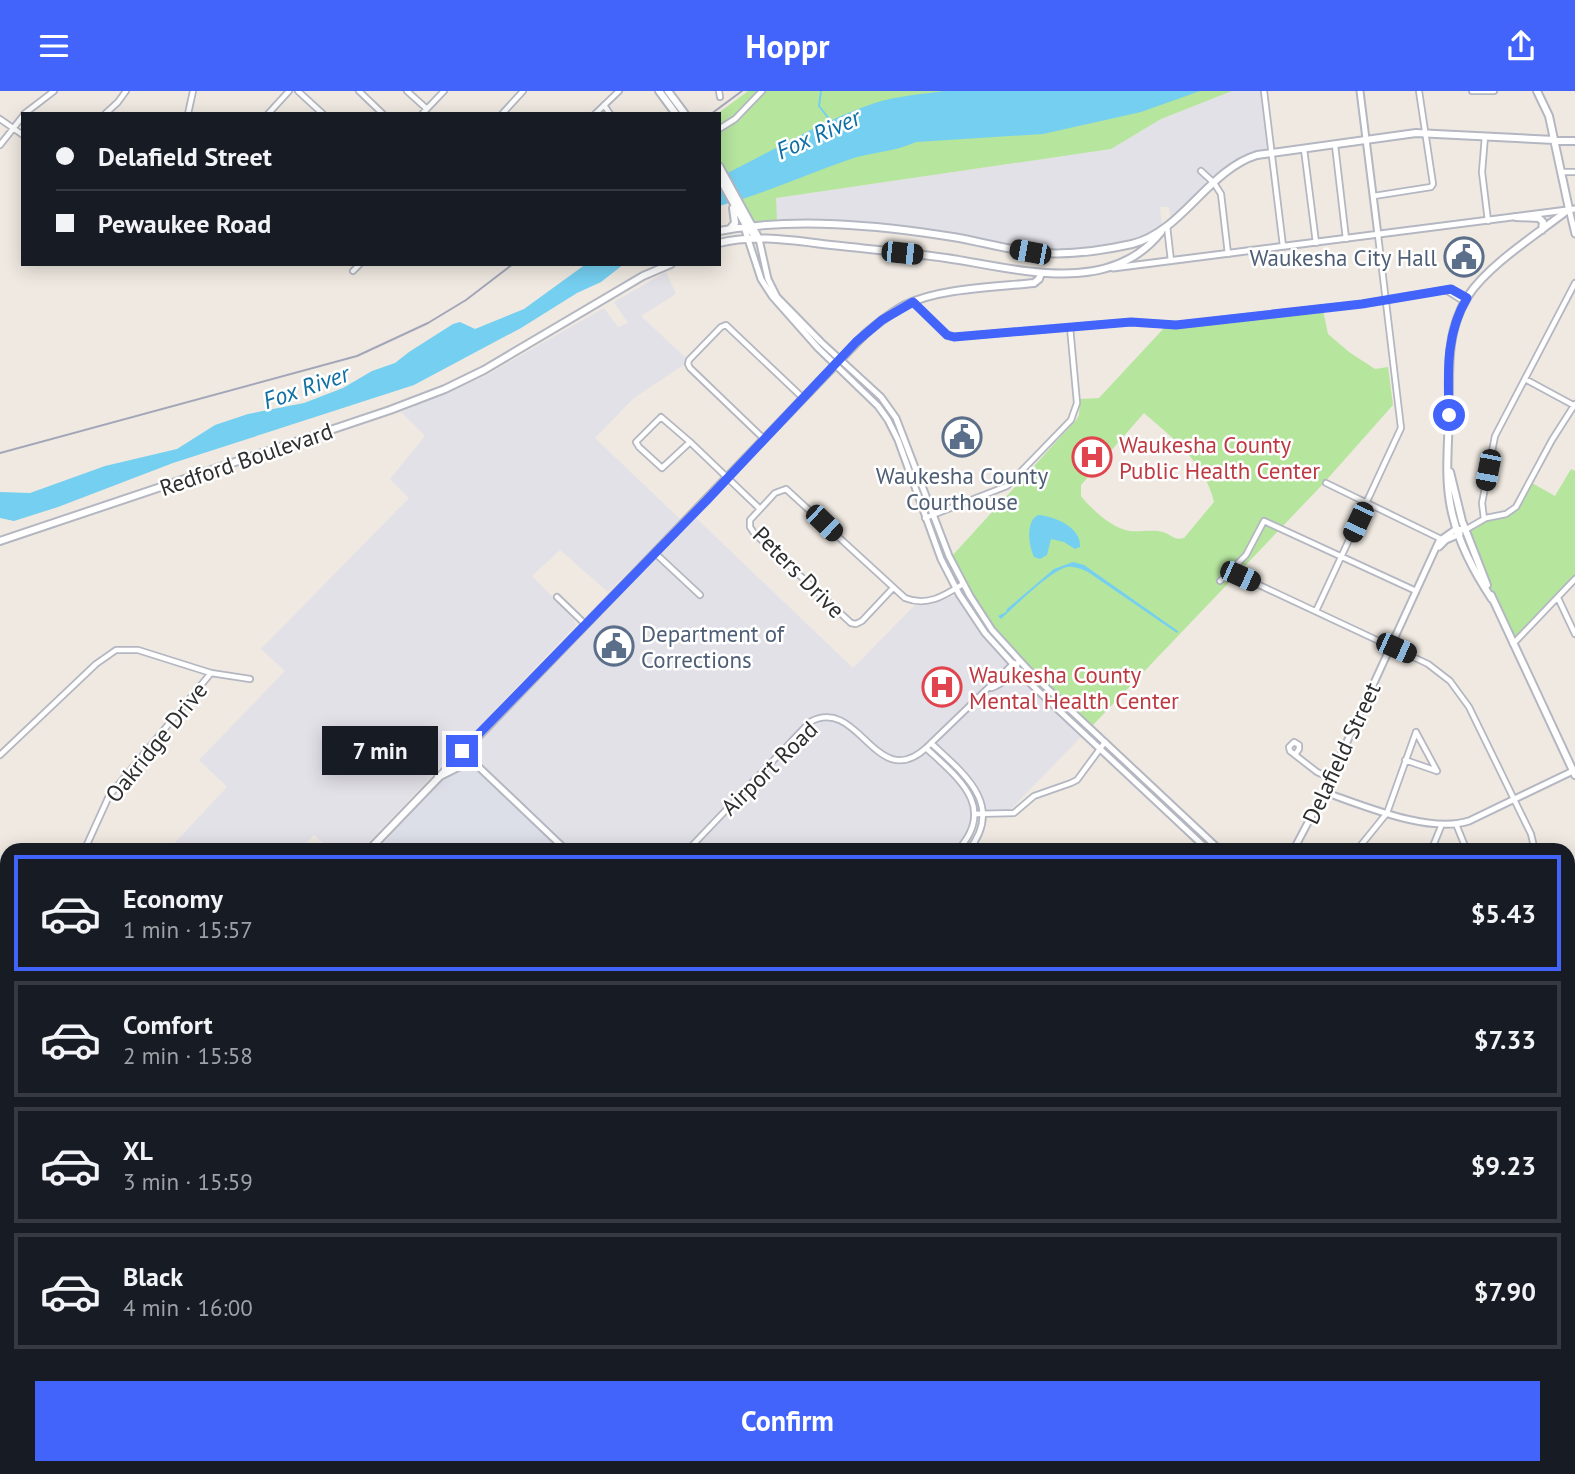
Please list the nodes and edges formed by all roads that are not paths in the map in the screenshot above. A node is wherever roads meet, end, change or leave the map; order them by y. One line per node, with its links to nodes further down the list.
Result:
1 (54, 91): 22 (street)
2 (126, 91): 23 (street)
3 (193, 91): 24 (street)
4 (289, 91): 25 (street)
5 (298, 91): 26 (street)
6 (359, 91): 27 (street)
7 (407, 91): 21 (street)
8 (444, 91): 21 (street)
9 (523, 91): 28 (street)
10 (620, 91): 20 (street)
11 (659, 91): 31 (main road)
12 (668, 91): 31 (main road)
13 (762, 91): 35 (street)
14 (1264, 91): 45 (street)
15 (1360, 91): 39 (street)
16 (1419, 91): 36 (street)
17 (1472, 91): 18 (street)
18 (1494, 91)
19 (1538, 93): 40 (main road)
20 (604, 105): 29 (street); 30 (street)
21 (425, 111)
22 (28, 112)
23 (107, 112)
24 (188, 112)
25 (270, 112)
26 (321, 112)
27 (381, 112)
28 (504, 112)
29 (597, 112)
30 (609, 112)
31 (679, 112)
32 (0, 119): 34 (street)
33 (21, 119): 34 (street)
34 (13, 128): 37 (street); 43 (street)
35 (721, 128)
36 (1424, 133): 38 (main road); 39 (main road); 52 (street)
37 (21, 134)
38 (1485, 136): 40 (main road); 56 (street)
39 (1366, 140): 42 (main road); 52 (street)
40 (1554, 140): 41 (main road); 47 (main road)
41 (1575, 141)
42 (1335, 144): 44 (main road); 65 (street)
43 (0, 145)
44 (1304, 148): 45 (main road); 68 (street)
45 (1272, 152): 50 (main road); 69 (street)
46 (1201, 171): 50 (street)
47 (1561, 172): 48 (street); 54 (main road)
48 (1575, 172)
49 (721, 174): 53 (main road)
50 (1214, 183): 57 (main road); 70 (street)
51 (721, 187): 53 (main road)
52 (1374, 196): 63 (street)
53 (736, 206): 58 (main road); 61 (main road)
54 (1572, 209): 55 (street); 59 (main road); 62 (street)
55 (1516, 217): 56 (street); 59 (main road)
56 (1488, 221): 63 (street)
57 (1167, 225): 61 (main road); 71 (street); 74 (main road)
58 (729, 229): 60 (main road); 61 (main road)
59 (1542, 230): 80 (main road)
60 (721, 231)
61 (748, 231): 64 (main road); 64 (main road); 66 (main road); 67 (main road); 83 (street)
62 (1575, 234)
63 (1378, 235): 65 (street); 79 (street)
64 (759, 239): 75 (main road); 83 (street)
65 (1346, 239): 68 (street)
66 (721, 240)
67 (721, 241)
68 (1316, 243): 69 (street)
69 (1283, 247): 70 (street)
70 (1228, 254): 71 (street)
71 (1171, 261): 74 (street)
72 (652, 266): 76 (main road)
73 (666, 266): 76 (main road)
74 (1102, 270): 75 (main road)
75 (1041, 273): 81 (main road)
76 (642, 276): 104 (main road, Redford Boulevard)
77 (1575, 283): 78 (street)
78 (1573, 290): 85 (street)
79 (1386, 300): 80 (street); 82 (street); 96 (street)
80 (1466, 300): 93 (main road)
81 (913, 302): 82 (street); 83 (main road)
82 (1070, 327): 98 (street)
83 (837, 362): 84 (street); 86 (street); 87 (main road)
84 (861, 378): 86 (street); 89 (street)
85 (1525, 379): 88 (street); 100 (street)
86 (855, 384): 90 (street)
87 (803, 398): 91 (main road); 91 (street)
88 (1575, 405): 100 (street)
89 (891, 411): 90 (street); 98 (street)
90 (885, 415): 99 (street)
91 (764, 439): 94 (main road)
92 (690, 442): 92 (street); 94 (street)
93 (1447, 457): 101 (main road); 102 (main road)
94 (728, 478): 97 (street); 108 (main road)
95 (1326, 483): 96 (street)
96 (1367, 502): 103 (street); 109 (street)
97 (760, 509): 114 (street); 114 (street, Peters Drive)
98 (932, 515): 99 (street); 105 (street)
99 (925, 518): 106 (street)
100 (1484, 519): 101 (street)
101 (1465, 530): 102 (street); 120 (main road)
102 (1457, 532): 103 (street); 107 (street); 120 (main road)
103 (1441, 538): 107 (street, Delafield Street)
104 (0, 541)
105 (943, 543): 106 (street); 113 (street)
106 (935, 546): 115 (street)
107 (1436, 550): 116 (street, Delafield Street)
108 (655, 553): 117 (street); 122 (main road)
109 (1341, 557): 112 (street); 116 (street); 121 (street)
110 (1240, 576): 121 (street)
111 (1575, 579): 119 (street)
112 (1220, 580)
113 (963, 584): 115 (street); 124 (street)
114 (893, 588): 115 (street)
115 (956, 589): 125 (street)
116 (1417, 591): 126 (street, Delafield Street)
117 (700, 596)
118 (557, 597): 122 (street)
119 (1558, 598): 123 (street); 127 (street)
120 (1492, 599): 127 (main road)
121 (1316, 611): 126 (street)
122 (585, 624): 138 (main road)
123 (1575, 634)
124 (999, 638): 125 (street); 128 (street)
125 (993, 643): 129 (street)
126 (1391, 645): 148 (street, Delafield Street); 151 (street)
127 (1513, 645): 144 (main road)
128 (1019, 661): 129 (street, Airport Road); 132 (street)
129 (1013, 667): 133 (street); 135 (street, Airport Road)
130 (211, 673): 131 (street); 139 (street); 161 (street, Oakridge Drive)
131 (250, 679)
132 (1050, 691): 133 (street); 134 (street)
133 (1044, 697): 137 (street)
134 (1105, 742): 137 (street); 145 (street)
135 (931, 743): 136 (street, Airport Road); 143 (street)
136 (926, 748): 146 (street); 164 (street, Airport Road)
137 (1100, 748): 149 (street); 156 (street)
138 (462, 751): 142 (street); 147 (main road)
139 (0, 755)
140 (1295, 755): 148 (street)
141 (1405, 760): 141 (street); 154 (street)
142 (476, 763): 147 (main road); 163 (street)
143 (961, 770): 146 (street); 156 (street)
144 (1574, 772): 151 (street)
145 (1139, 774): 149 (street); 152 (street)
146 (955, 776): 155 (street)
147 (436, 778): 162 (main road)
148 (1330, 778): 150 (street, Delafield Street)
149 (1133, 780): 153 (street)
150 (1324, 792): 154 (street); 169 (street, Delafield Street)
151 (1514, 799): 158 (street); 173 (street)
152 (1167, 800): 153 (street); 159 (street)
153 (1161, 806): 160 (street)
154 (1387, 813): 157 (street); 170 (street)
155 (974, 814): 156 (street); 165 (street)
156 (982, 815): 166 (street)
157 (1442, 824): 158 (street); 171 (street)
158 (1456, 824): 172 (street)
159 (1199, 830): 160 (street); 168 (street)
160 (1194, 836): 167 (street)
161 (87, 843)
162 (375, 843)
163 (559, 843)
164 (694, 843)
165 (963, 843)
166 (973, 843)
167 (1201, 843)
168 (1213, 843)
169 (1299, 843)
170 (1363, 843)
171 (1435, 843)
172 (1464, 843)
173 (1534, 843)

